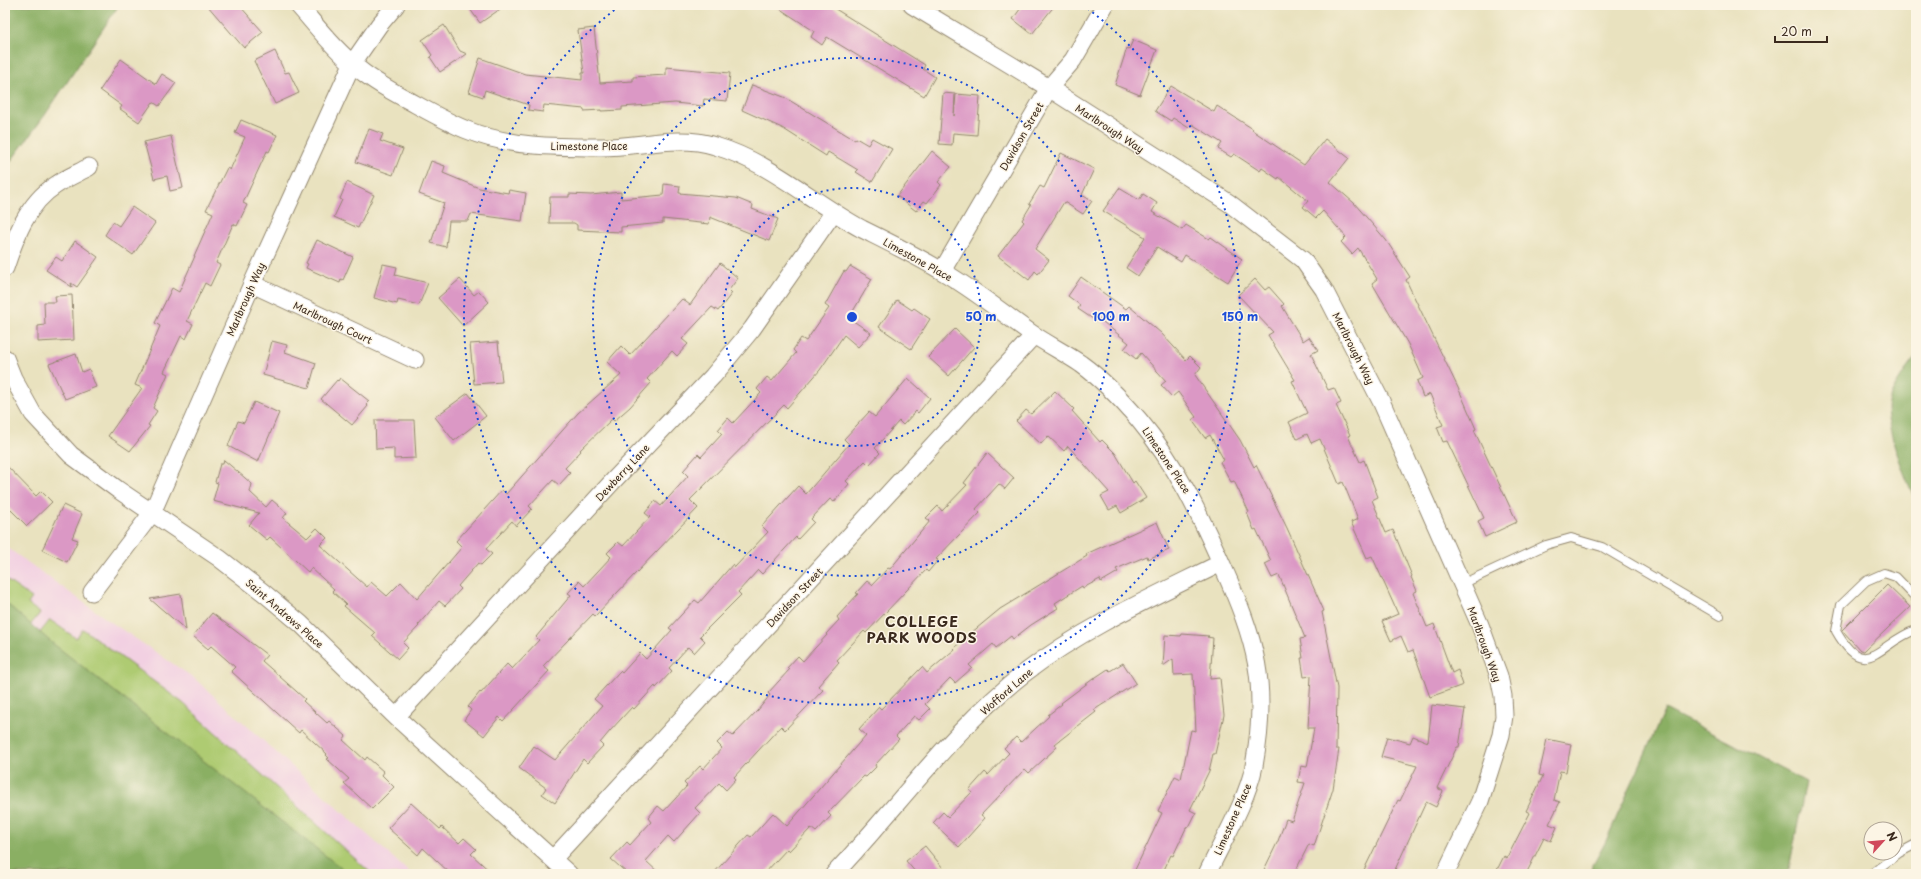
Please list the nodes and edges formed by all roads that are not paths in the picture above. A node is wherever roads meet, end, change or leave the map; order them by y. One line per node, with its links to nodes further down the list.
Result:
1 (298, 5): 5 (street, Limestone Place)
2 (396, 5): 5 (street, Marlbrough Way)
3 (912, 5): 6 (street, Marlbrough Way)
4 (1105, 5): 6 (street, Davidson Street)
5 (352, 64): 8 (street, Limestone Place); 11 (street, Marlbrough Way)
6 (1049, 88): 10 (street, Davidson Street); 17 (street, Marlbrough Way)
7 (89, 167): 9 (street)
8 (833, 213): 10 (street, Limestone Place); 22 (street, Dewberry Lane)
9 (5, 268)
10 (942, 271): 12 (street, Limestone Place)
11 (252, 284): 14 (street, Marlbrough Court); 15 (street, Marlbrough Way)
12 (1034, 335): 16 (street, Limestone Place); 24 (street, Davidson Street)
13 (5, 358): 15 (street, Saint Andrews Place)
14 (415, 360)
15 (152, 513): 18 (street, Marlbrough Way); 22 (street, Saint Andrews Place)
16 (1221, 563): 26 (street, Wofford Lane); 27 (street, Limestone Place)
17 (1462, 584): 20 (lane); 28 (street, Marlbrough Way)
18 (92, 592)
19 (1916, 598): 21 (lane)
20 (1720, 616)
21 (1916, 630)
22 (396, 717): 24 (street, Saint Andrews Place)
23 (1916, 844): 29 (lane)
24 (553, 859): 25 (street, Saint Andrews Place)
25 (569, 874)
26 (836, 874)
27 (1207, 874)
28 (1444, 874)
29 (1871, 874)

